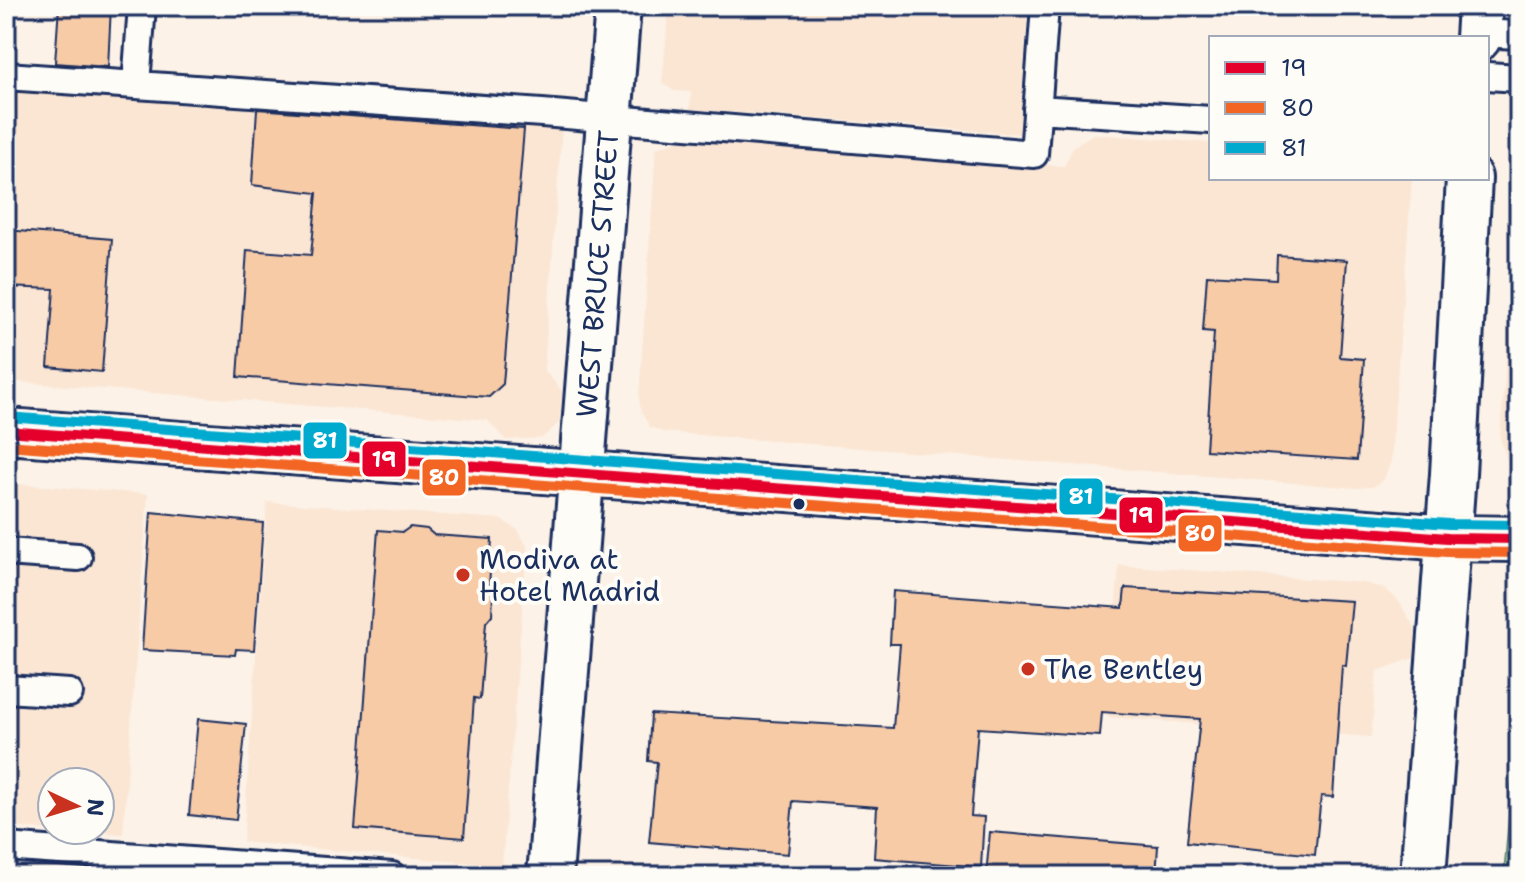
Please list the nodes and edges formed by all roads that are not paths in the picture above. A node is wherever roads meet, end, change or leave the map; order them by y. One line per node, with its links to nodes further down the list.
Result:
1 (142, 6): 7 (lane)
2 (618, 6): 9 (street, WEST BRUCE STREET)
3 (1045, 6): 8 (lane)
4 (6, 76): 7 (lane)
5 (1489, 76): 6 (lane)
6 (1519, 78)
7 (136, 84): 9 (lane)
8 (1037, 109): 9 (lane); 10 (lane)
9 (609, 119): 13 (street, WEST BRUCE STREET)
10 (1209, 120)
11 (1469, 180): 14 (street)
12 (6, 431): 13 (main road)
13 (582, 473): 14 (main road); 22 (street, WEST BRUCE STREET)
14 (1448, 538): 15 (main road); 23 (street)
15 (1519, 539)
16 (6, 552): 17 (lane)
17 (78, 557)
18 (6, 689): 19 (lane)
19 (69, 693)
20 (6, 847): 21 (lane)
21 (392, 876)
22 (550, 876)
23 (1423, 876)

